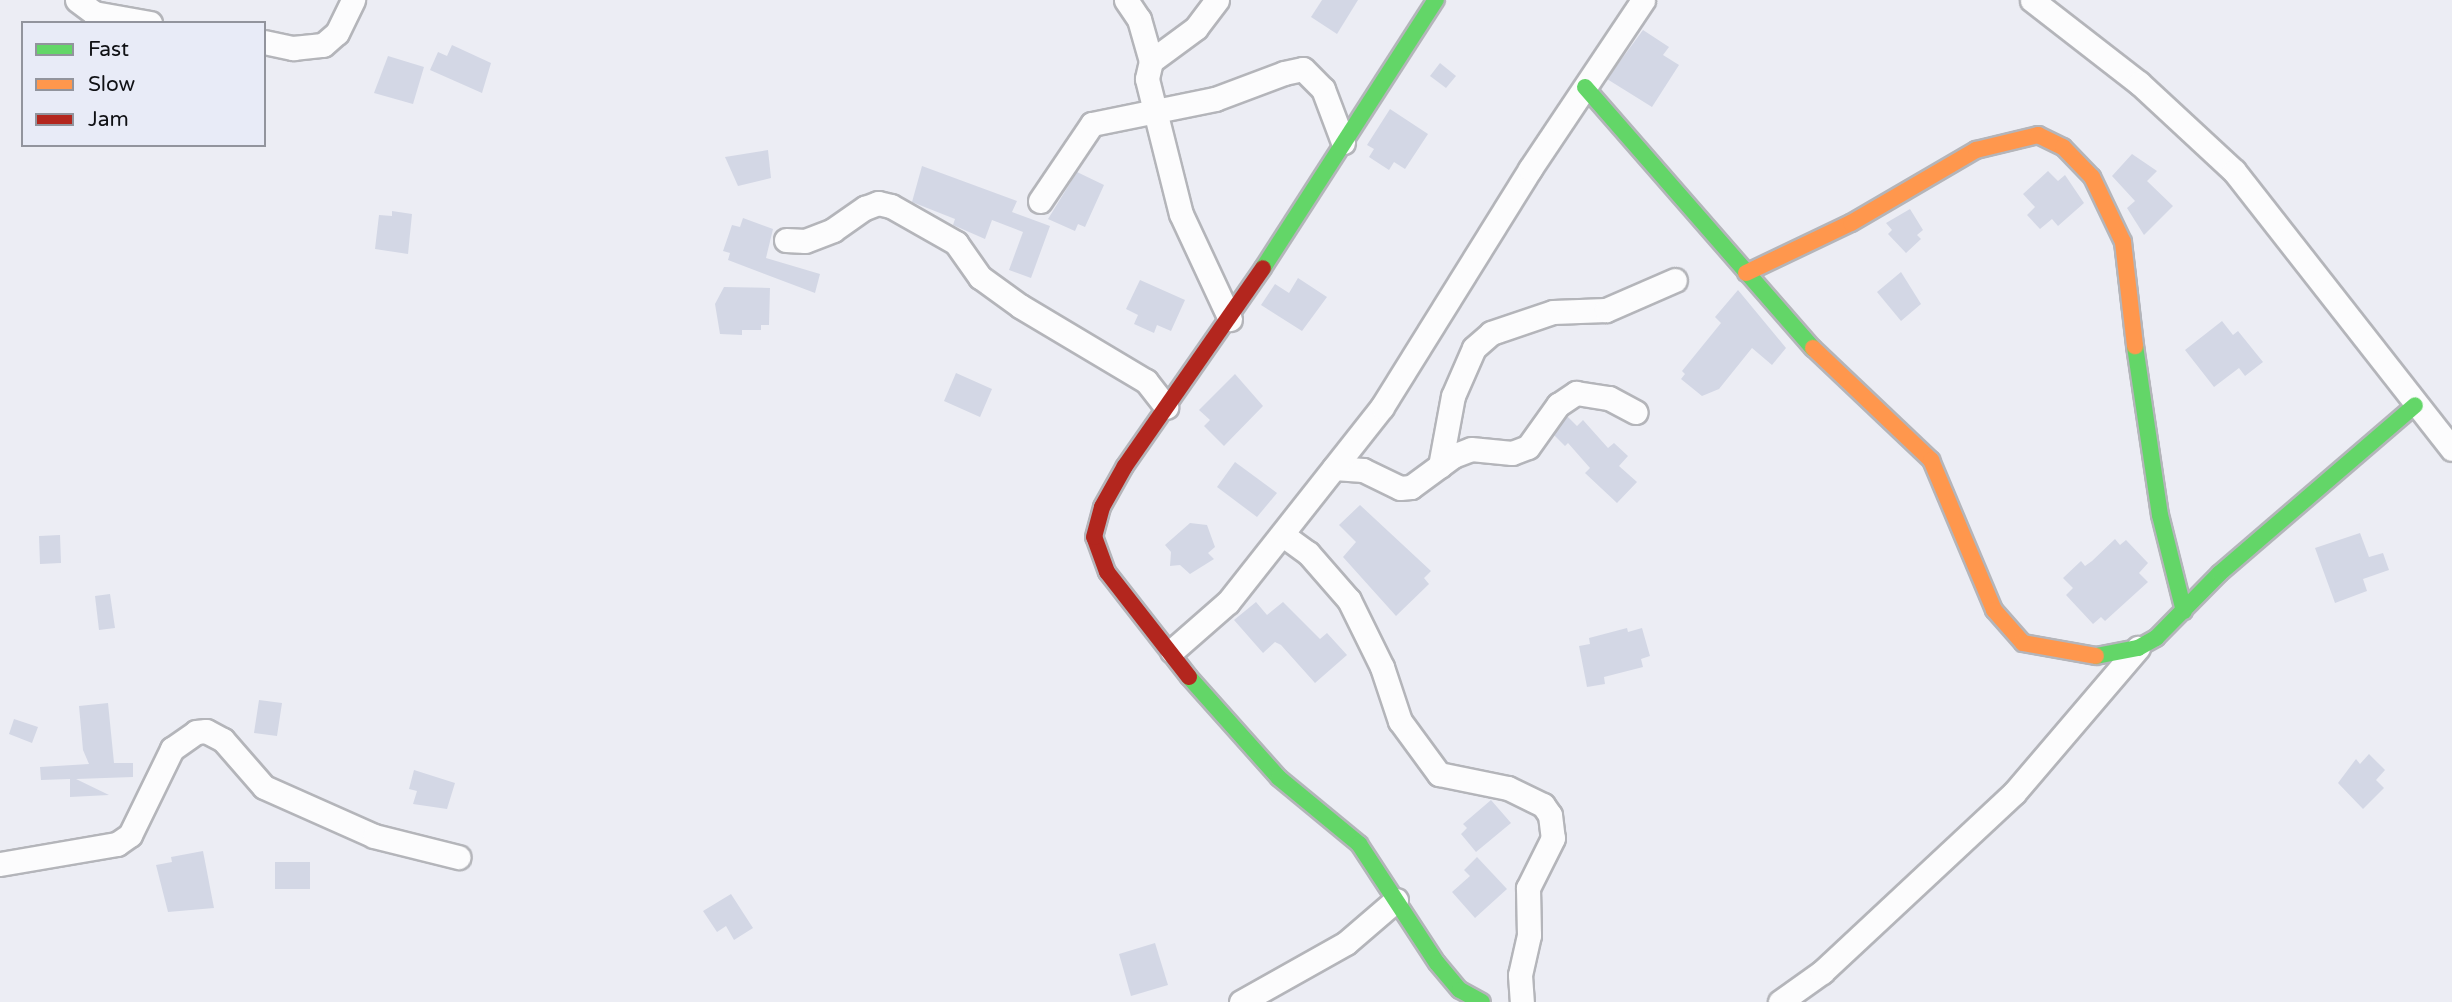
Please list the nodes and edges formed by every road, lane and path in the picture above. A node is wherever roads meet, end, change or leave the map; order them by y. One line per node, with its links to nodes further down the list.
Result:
1 (77, 0): 8 (street)
2 (353, 0): 9 (street)
3 (1126, 0): 10 (street)
4 (1217, 0): 10 (street)
5 (1436, 0): 13 (street)
6 (1643, 0): 11 (street)
7 (2032, 0): 19 (street)
8 (139, 21)
9 (266, 42)
10 (1152, 61): 12 (street)
11 (1585, 88): 16 (street); 24 (street)
12 (1153, 108): 13 (street); 14 (street); 18 (street)
13 (1343, 142): 18 (street)
14 (1040, 201)
15 (786, 240): 20 (street)
16 (1746, 273): 26 (street); 27 (street)
17 (1675, 280): 23 (street)
18 (1230, 319): 20 (street)
19 (2415, 405): 22 (street); 26 (street)
20 (1166, 407): 28 (street)
21 (1635, 412): 23 (street)
22 (2452, 449)
23 (1440, 466): 24 (street)
24 (1334, 468): 25 (street)
25 (1283, 535): 28 (street); 34 (street)
26 (2183, 611): 27 (street)
27 (2138, 648): 35 (street)
28 (1172, 651): 31 (street)
29 (458, 857): 30 (street)
30 (0, 864)
31 (1396, 900): 32 (street); 33 (street)
32 (1241, 1002)
33 (1482, 1002)
34 (1522, 1002)
35 (1780, 1002)

